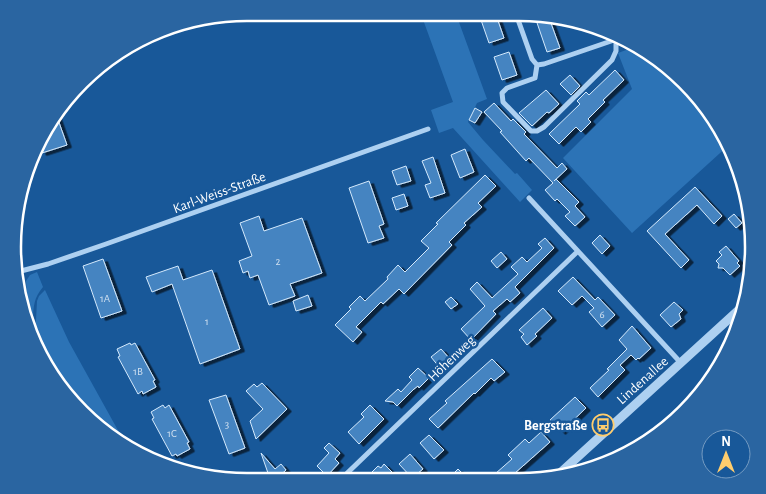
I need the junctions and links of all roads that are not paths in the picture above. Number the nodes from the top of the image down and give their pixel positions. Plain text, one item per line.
1 (518, 21) edge
2 (611, 41) edge
3 (616, 44) edge
4 (537, 65) junction
5 (428, 129) dead end
6 (529, 198) dead end
7 (577, 252) junction
8 (23, 271) edge
9 (735, 314) edge
10 (681, 364) junction
11 (566, 467) edge
12 (347, 473) edge

1 - 4 street
2 - 4 street
3 - 4 street
5 - 8 street, Karl-Weiss-Straße
6 - 7 street
7 - 10 street
7 - 12 street, Höhenweg
9 - 10 street, Lindenallee
10 - 11 street, Lindenallee

